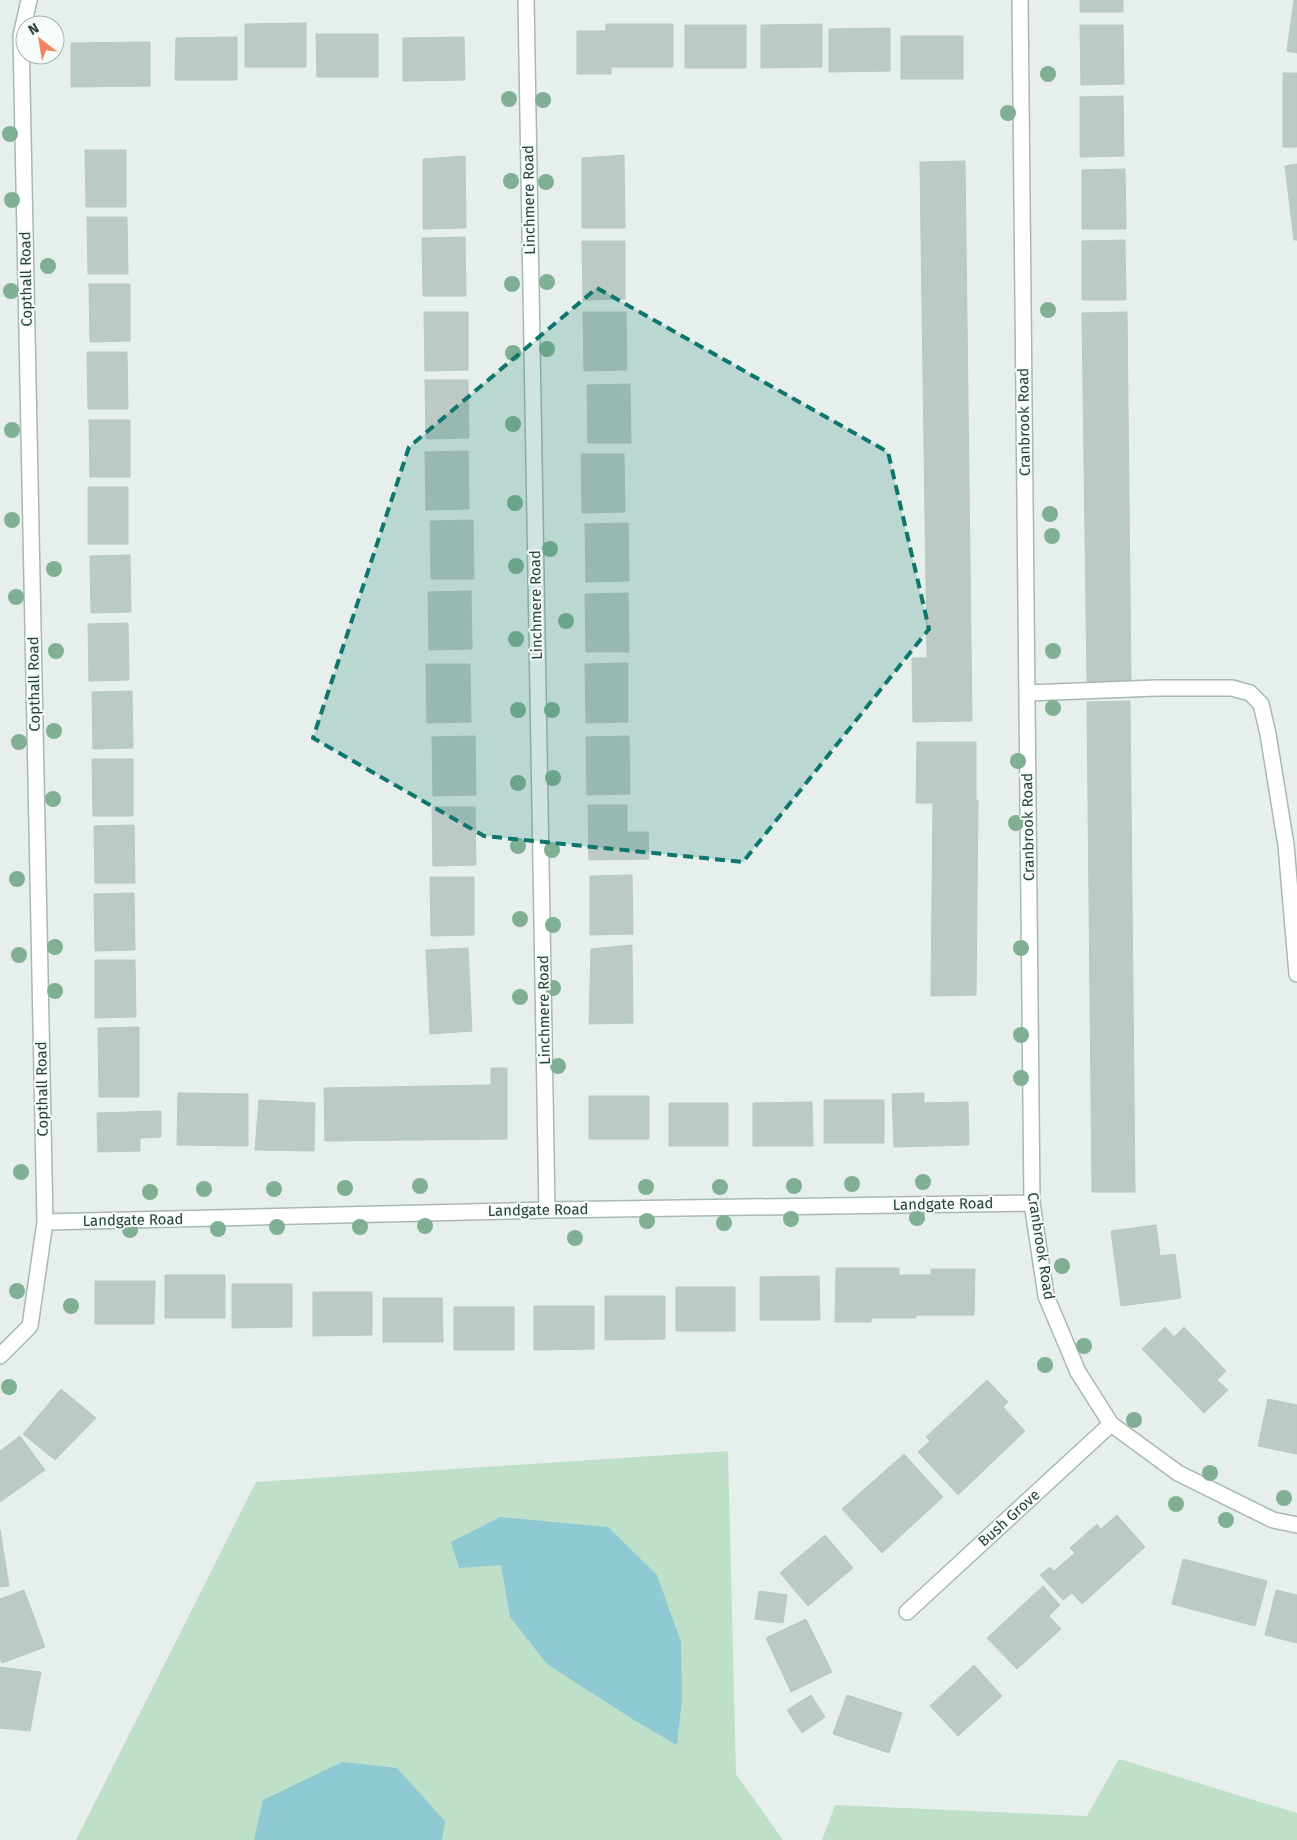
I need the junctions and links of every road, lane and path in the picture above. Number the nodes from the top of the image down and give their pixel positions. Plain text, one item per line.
1 (29, 0) edge
2 (526, 0) edge
3 (1020, 0) edge
4 (1027, 693) junction
5 (1297, 974) edge
6 (1032, 1203) junction
7 (547, 1210) junction
8 (45, 1222) junction
9 (0, 1356) edge
10 (1111, 1424) junction
11 (1297, 1525) edge
12 (906, 1612) dead end

1 - 8 street, Copthall Road
2 - 7 street, Linchmere Road
3 - 4 street, Cranbrook Road
4 - 5 street
4 - 6 street, Cranbrook Road
6 - 7 street, Landgate Road
6 - 10 street, Cranbrook Road
7 - 8 street, Landgate Road
8 - 9 street, Copthall Road
10 - 11 street, Cranbrook Road
10 - 12 street, Bush Grove

